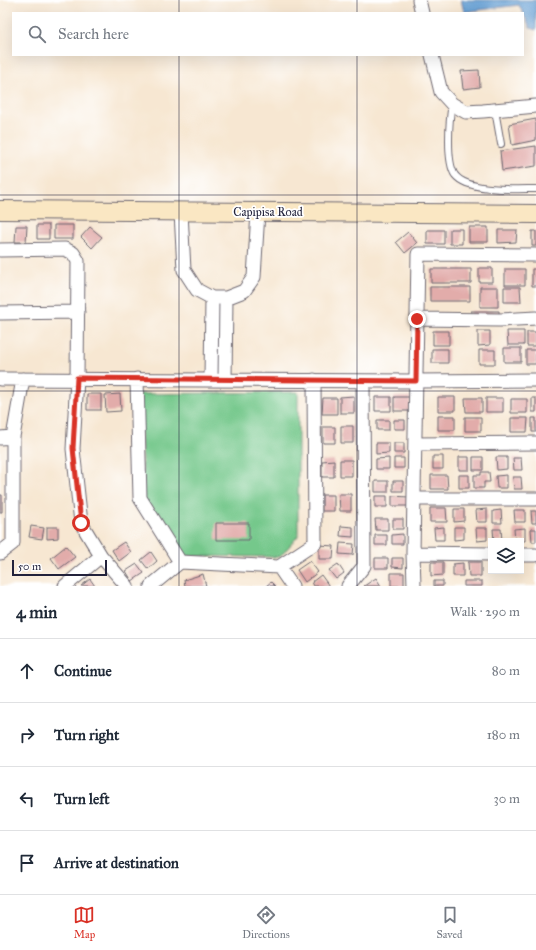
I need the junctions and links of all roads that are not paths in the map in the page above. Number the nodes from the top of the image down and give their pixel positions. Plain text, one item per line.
1 (419, 0) edge
2 (422, 12) edge
3 (432, 56) edge
4 (452, 104) junction
5 (536, 106) edge
6 (495, 110) junction
7 (500, 144) dead end
8 (536, 189) edge
9 (0, 210) edge
10 (181, 212) junction
11 (258, 212) junction
12 (536, 214) edge
13 (0, 250) edge
14 (536, 255) edge
15 (212, 298) junction
16 (226, 298) junction
17 (78, 312) junction
18 (0, 313) edge
19 (536, 318) edge
20 (417, 319) junction
21 (77, 378) junction
22 (0, 379) edge
23 (23, 379) junction
24 (137, 379) junction
25 (211, 380) junction
26 (225, 380) junction
27 (314, 380) junction
28 (536, 380) edge
29 (363, 381) junction
30 (416, 381) junction
31 (13, 437) junction
32 (0, 438) edge
33 (536, 443) edge
34 (415, 444) junction
35 (414, 499) junction
36 (536, 499) edge
37 (0, 553) edge
38 (413, 553) junction
39 (488, 554) edge
40 (524, 555) edge
41 (536, 555) edge
42 (101, 556) junction
43 (180, 562) junction
44 (279, 567) junction
45 (65, 586) edge
46 (127, 586) edge
47 (151, 586) edge
48 (292, 586) edge
49 (348, 586) edge
50 (414, 586) edge

1 - 2 street
3 - 4 street
4 - 6 street
4 - 8 lane
5 - 6 street
6 - 7 lane
9 - 10 main road, Capipisa Road
10 - 11 main road, Capipisa Road
10 - 15 street
11 - 12 main road, Capipisa Road
11 - 16 street
13 - 17 street
14 - 20 street
15 - 16 street
15 - 25 street
16 - 26 street
17 - 18 street
17 - 21 street
19 - 20 street
20 - 30 street
21 - 23 street
21 - 24 street
21 - 42 street
22 - 23 street
23 - 31 street
24 - 25 street
24 - 43 street
25 - 26 street
26 - 27 street
27 - 29 street
27 - 44 street
28 - 30 street
29 - 30 street
29 - 49 street
30 - 34 street
31 - 32 street
31 - 37 street
33 - 34 street
34 - 35 street
35 - 36 street
35 - 38 street
38 - 39 street
38 - 50 street
40 - 41 street
42 - 45 street
42 - 46 street
43 - 44 street
43 - 47 street
44 - 48 street

